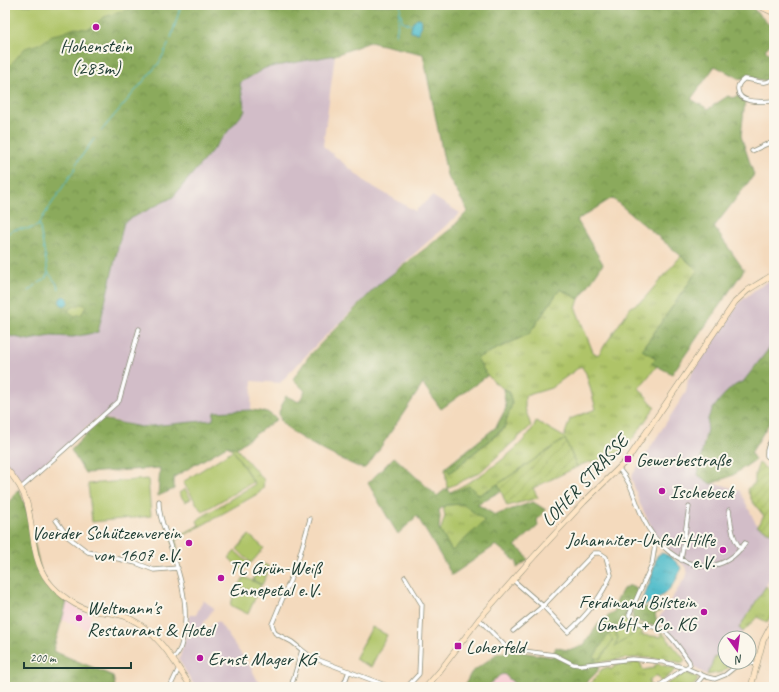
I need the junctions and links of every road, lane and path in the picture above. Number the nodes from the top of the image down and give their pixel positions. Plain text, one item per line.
1 (757, 5) edge
2 (774, 13) edge
3 (774, 77) edge
4 (774, 101) edge
5 (774, 143) edge
6 (752, 151) dead end
7 (774, 274) edge
8 (139, 330) dead end
9 (774, 436) edge
10 (774, 460) edge
11 (5, 467) edge
12 (619, 469) junction
13 (21, 488) junction
14 (159, 501) dead end
15 (689, 507) dead end
16 (729, 510) dead end
17 (310, 519) dead end
18 (56, 520) dead end
19 (656, 539) junction
20 (745, 543) dead end
21 (741, 549) junction
22 (681, 560) junction
23 (178, 568) junction
24 (405, 577) dead end
25 (513, 580) junction
26 (543, 606) junction
27 (479, 618) junction
28 (774, 620) edge
29 (513, 631) dead end
30 (302, 650) junction
31 (173, 659) junction
32 (757, 664) edge
33 (179, 668) junction
34 (686, 668) junction
35 (731, 670) edge
36 (755, 670) edge
37 (349, 671) junction
38 (703, 676) junction
39 (170, 687) edge
40 (190, 687) edge
41 (291, 687) edge
42 (343, 687) edge
43 (390, 687) edge
44 (407, 687) edge
45 (426, 687) edge
46 (657, 687) edge
47 (694, 687) edge
48 (751, 687) edge

1 - 2 main road
3 - 4 street
5 - 6 street
7 - 12 main road, LOHER STRASSE
8 - 13 street
9 - 10 street
11 - 13 main road
12 - 19 street
12 - 25 main road, LOHER STRASSE
13 - 31 main road
14 - 23 street
15 - 22 street
16 - 21 street
17 - 30 street
18 - 23 street
19 - 22 street
19 - 34 street
20 - 21 street
21 - 22 street
23 - 31 street
24 - 44 street
25 - 26 street
25 - 27 main road, LOHER STRASSE
26 - 26 street
26 - 29 street
27 - 34 street
27 - 45 main road, LOHER STRASSE
28 - 32 main road
30 - 37 street
30 - 41 street
31 - 33 main road
33 - 39 street
33 - 40 main road
34 - 38 street
34 - 46 street
35 - 38 street
36 - 48 main road
37 - 42 street
37 - 43 street
38 - 47 street

